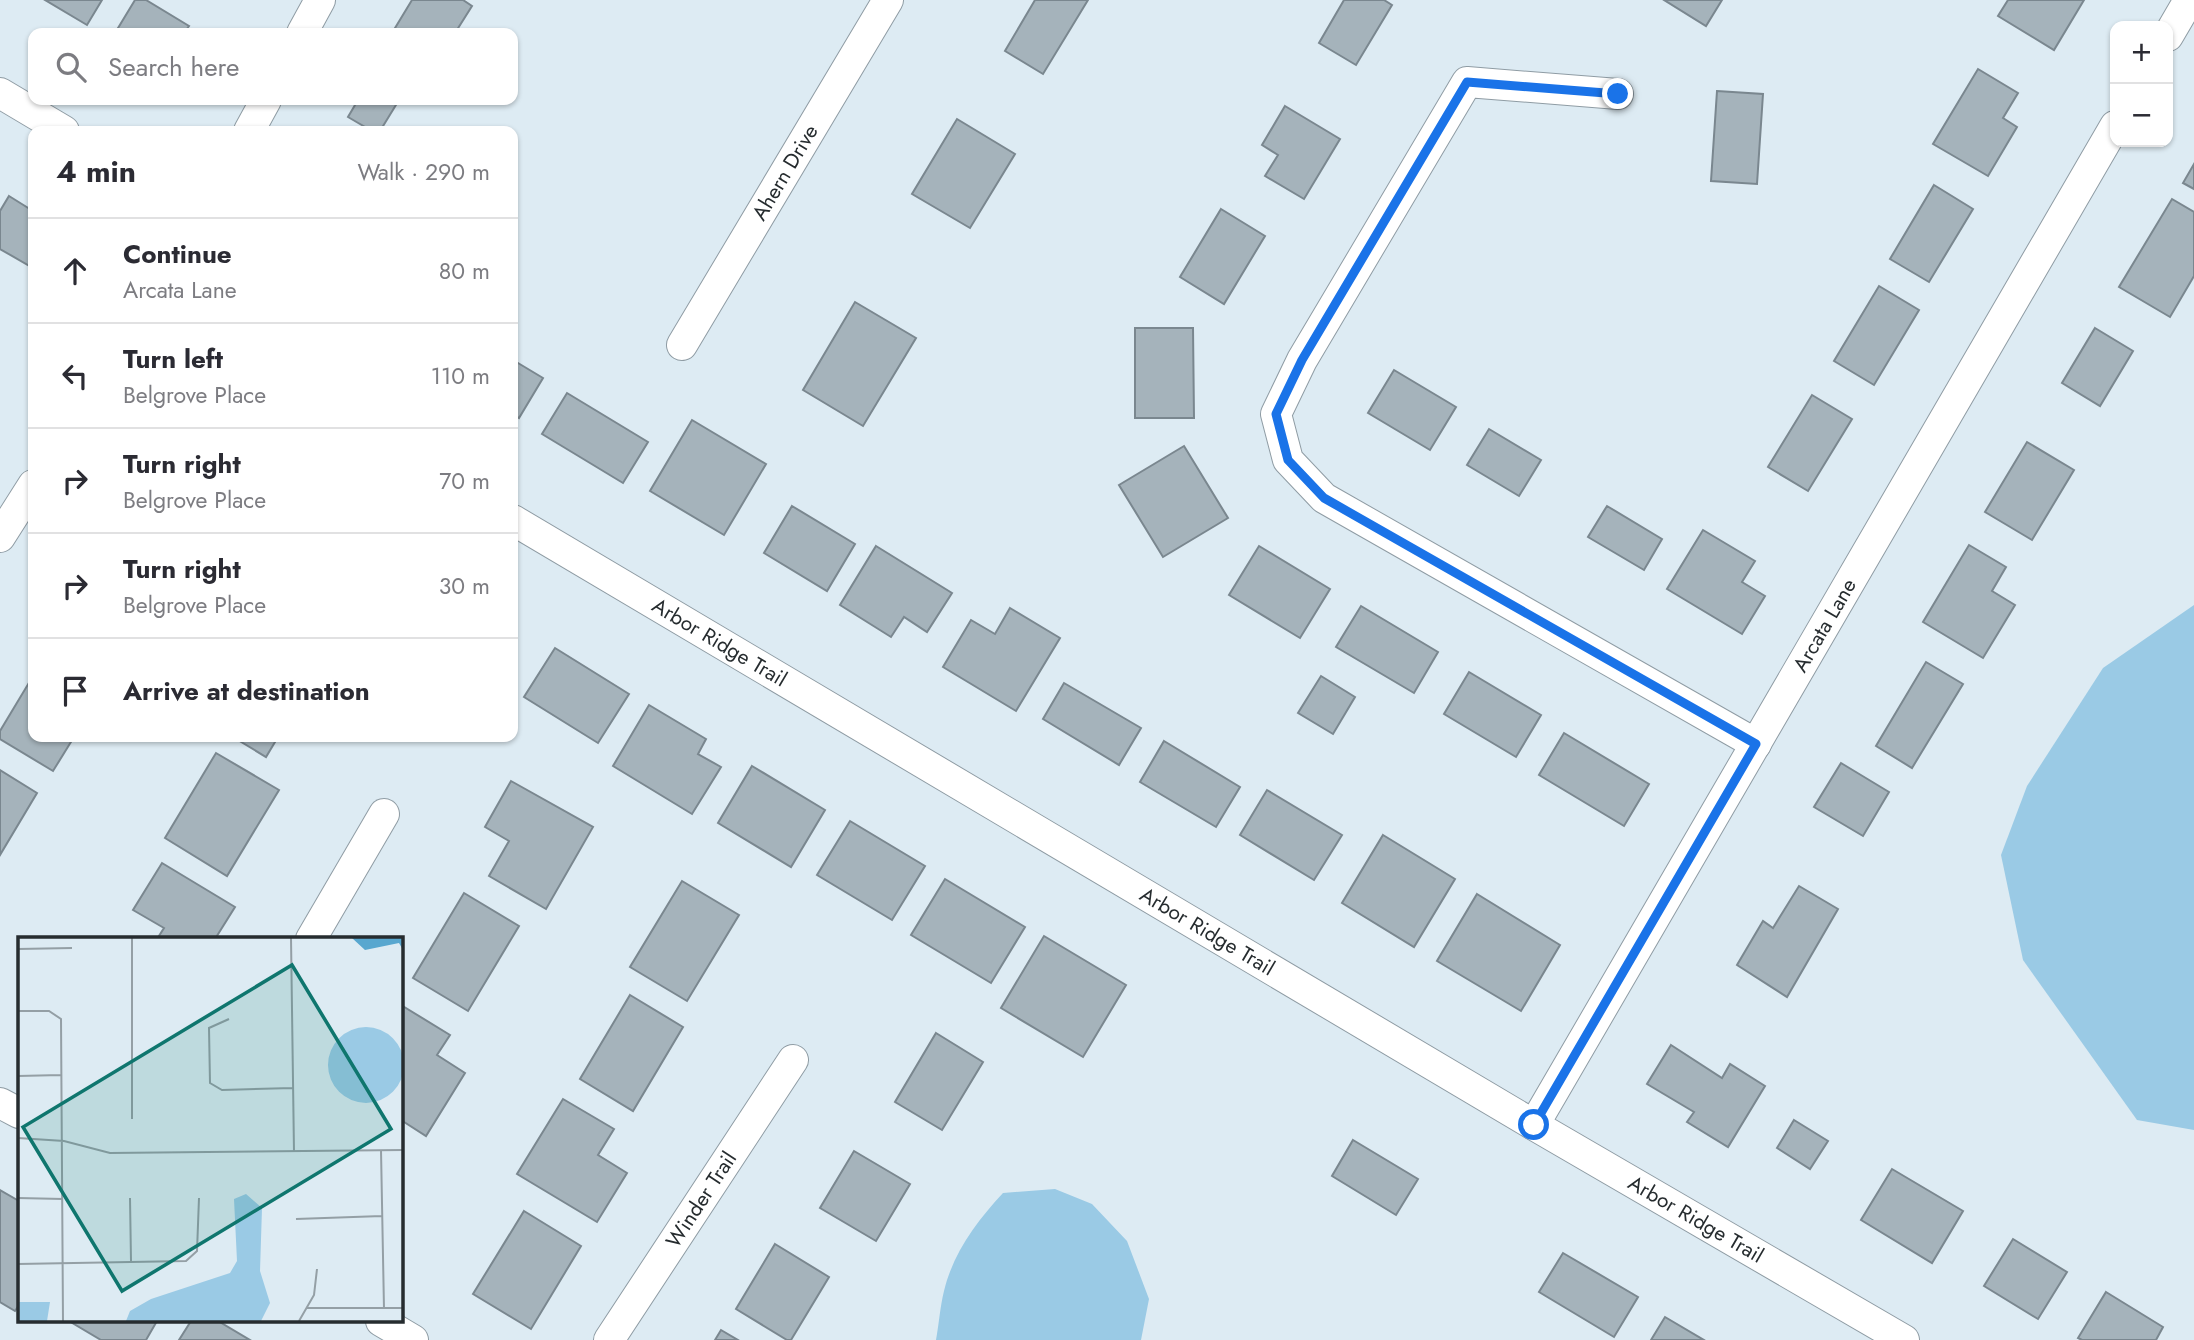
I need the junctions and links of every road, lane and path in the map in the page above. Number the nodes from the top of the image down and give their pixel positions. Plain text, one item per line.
1 (320, 0) edge
2 (888, 0) edge
3 (2189, 0) edge
4 (2173, 27) edge
5 (305, 28) edge
6 (0, 93) edge
7 (1618, 94) dead end
8 (263, 105) edge
9 (56, 126) edge
10 (251, 126) edge
11 (2110, 135) edge
12 (682, 345) dead end
13 (28, 493) edge
14 (518, 523) edge
15 (0, 537) edge
16 (1756, 744) junction
17 (384, 814) dead end
18 (312, 937) edge
19 (793, 1060) dead end
20 (0, 1103) edge
21 (18, 1112) edge
22 (1534, 1125) junction
23 (384, 1322) edge
24 (414, 1340) edge
25 (609, 1340) edge
26 (1904, 1340) edge

1 - 5 street
2 - 12 street, Ahern Drive
3 - 4 street
6 - 9 street
7 - 16 street
8 - 10 street
11 - 16 street, Arcata Lane
13 - 15 street
14 - 22 street, Arbor Ridge Trail
16 - 22 street, Arcata Lane
17 - 18 street
19 - 25 street, Winder Trail
20 - 21 street
22 - 26 street, Arbor Ridge Trail
23 - 24 street

